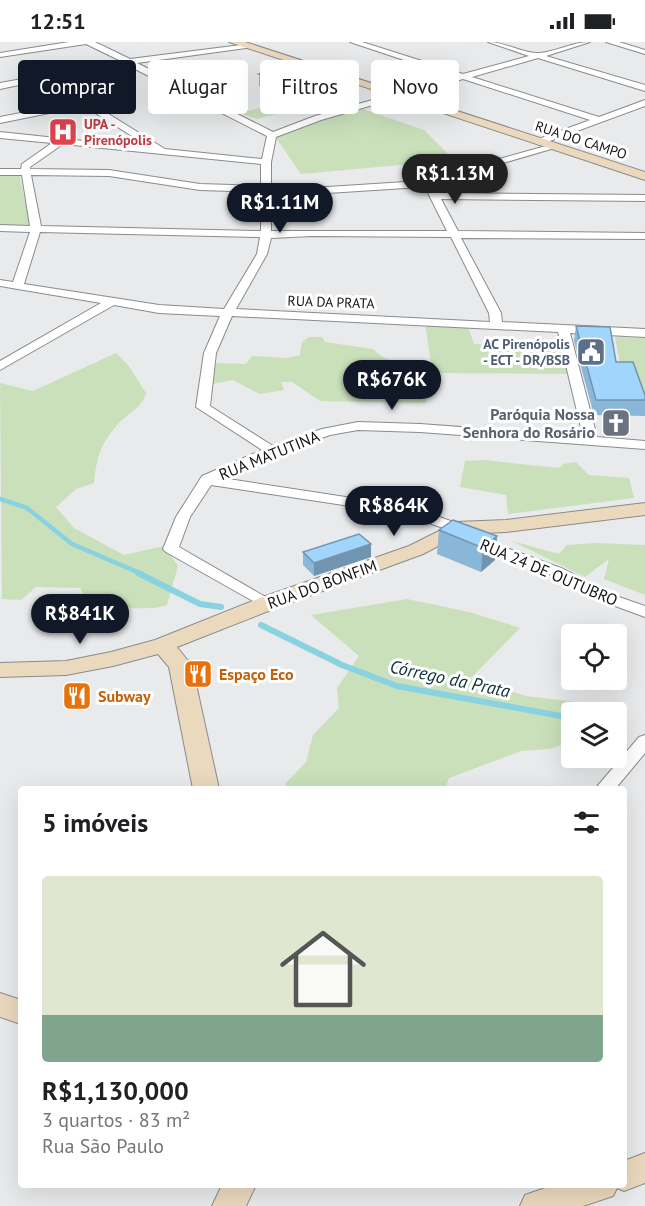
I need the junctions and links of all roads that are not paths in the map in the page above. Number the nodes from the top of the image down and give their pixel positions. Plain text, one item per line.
1 (84, 42) edge
2 (89, 42) edge
3 (354, 42) edge
4 (370, 42) edge
5 (492, 42) edge
6 (586, 42) edge
7 (610, 42) edge
8 (62, 44) edge
9 (240, 44) edge
10 (645, 52) edge
11 (0, 55) edge
12 (538, 56) junction
13 (125, 60) edge
14 (136, 61) edge
15 (136, 66) edge
16 (469, 76) junction
17 (459, 79) edge
18 (18, 83) edge
19 (0, 86) edge
20 (371, 87) edge
21 (645, 88) edge
22 (371, 103) edge
23 (645, 103) edge
24 (31, 114) edge
25 (104, 114) edge
26 (453, 114) edge
27 (603, 118) junction
28 (0, 120) edge
29 (0, 135) edge
30 (272, 135) junction
31 (61, 141) junction
32 (539, 142) junction
33 (553, 147) junction
34 (163, 151) junction
35 (266, 162) junction
36 (24, 171) junction
37 (0, 172) edge
38 (645, 176) edge
39 (428, 182) junction
40 (265, 190) junction
41 (434, 196) junction
42 (645, 198) edge
43 (0, 228) edge
44 (36, 229) junction
45 (266, 235) junction
46 (645, 236) edge
47 (456, 238) junction
48 (586, 240) junction
49 (645, 246) edge
50 (0, 283) edge
51 (18, 285) junction
52 (113, 301) junction
53 (227, 314) junction
54 (496, 326) junction
55 (563, 329) junction
56 (645, 333) edge
57 (0, 366) edge
58 (591, 441) junction
59 (645, 445) edge
60 (272, 451) junction
61 (207, 480) junction
62 (645, 509) edge
63 (457, 528) junction
64 (268, 603) junction
65 (645, 612) edge
66 (164, 645) junction
67 (0, 670) edge
68 (645, 741) edge
69 (205, 786) edge
70 (607, 786) edge
71 (0, 1005) edge
72 (18, 1011) edge
73 (645, 1168) edge
74 (627, 1175) edge
75 (238, 1188) edge
76 (582, 1188) edge
77 (229, 1206) edge
78 (537, 1206) edge

1 - 8 street
2 - 13 street
3 - 16 street
4 - 16 street
5 - 12 street
6 - 12 street
7 - 10 street
8 - 11 street
9 - 14 street
9 - 20 street, RUA DO CAMPO
12 - 16 street
12 - 21 street
15 - 30 street
16 - 17 street
16 - 27 street
18 - 19 street
22 - 30 street
23 - 27 street
24 - 28 street
25 - 34 street
26 - 32 street, RUA DO CAMPO
27 - 32 street
29 - 31 street
30 - 35 street
31 - 34 street
31 - 36 street
32 - 33 street, RUA DO CAMPO
33 - 38 street, RUA DO CAMPO
33 - 39 street
34 - 35 street
35 - 40 street
36 - 37 street
36 - 40 street
36 - 44 street
39 - 40 street
39 - 41 street
40 - 45 street
41 - 42 street
41 - 47 street
43 - 44 street
44 - 45 street
44 - 51 street
45 - 47 street
45 - 53 street
46 - 48 street
47 - 48 street
47 - 54 street
48 - 49 street
50 - 51 street, RUA DA PRATA
51 - 52 street, RUA DA PRATA
52 - 53 street, RUA DA PRATA
52 - 57 street
53 - 54 street, RUA DA PRATA
53 - 60 street
54 - 55 street, RUA DA PRATA
55 - 56 street, RUA DA PRATA
55 - 58 street
58 - 59 street, RUA MATUTINA
58 - 60 street, RUA MATUTINA
60 - 61 street, RUA MATUTINA
61 - 63 street, RUA 24 DE OUTUBRO
61 - 64 street, RUA MATUTINA
62 - 63 street, RUA DO BONFIM
63 - 64 street, RUA DO BONFIM
63 - 65 street, RUA 24 DE OUTUBRO
64 - 66 street, RUA DO BONFIM
66 - 67 street, RUA DO BONFIM
66 - 69 street
68 - 70 street
71 - 72 street
73 - 74 street
75 - 77 street
76 - 78 street

